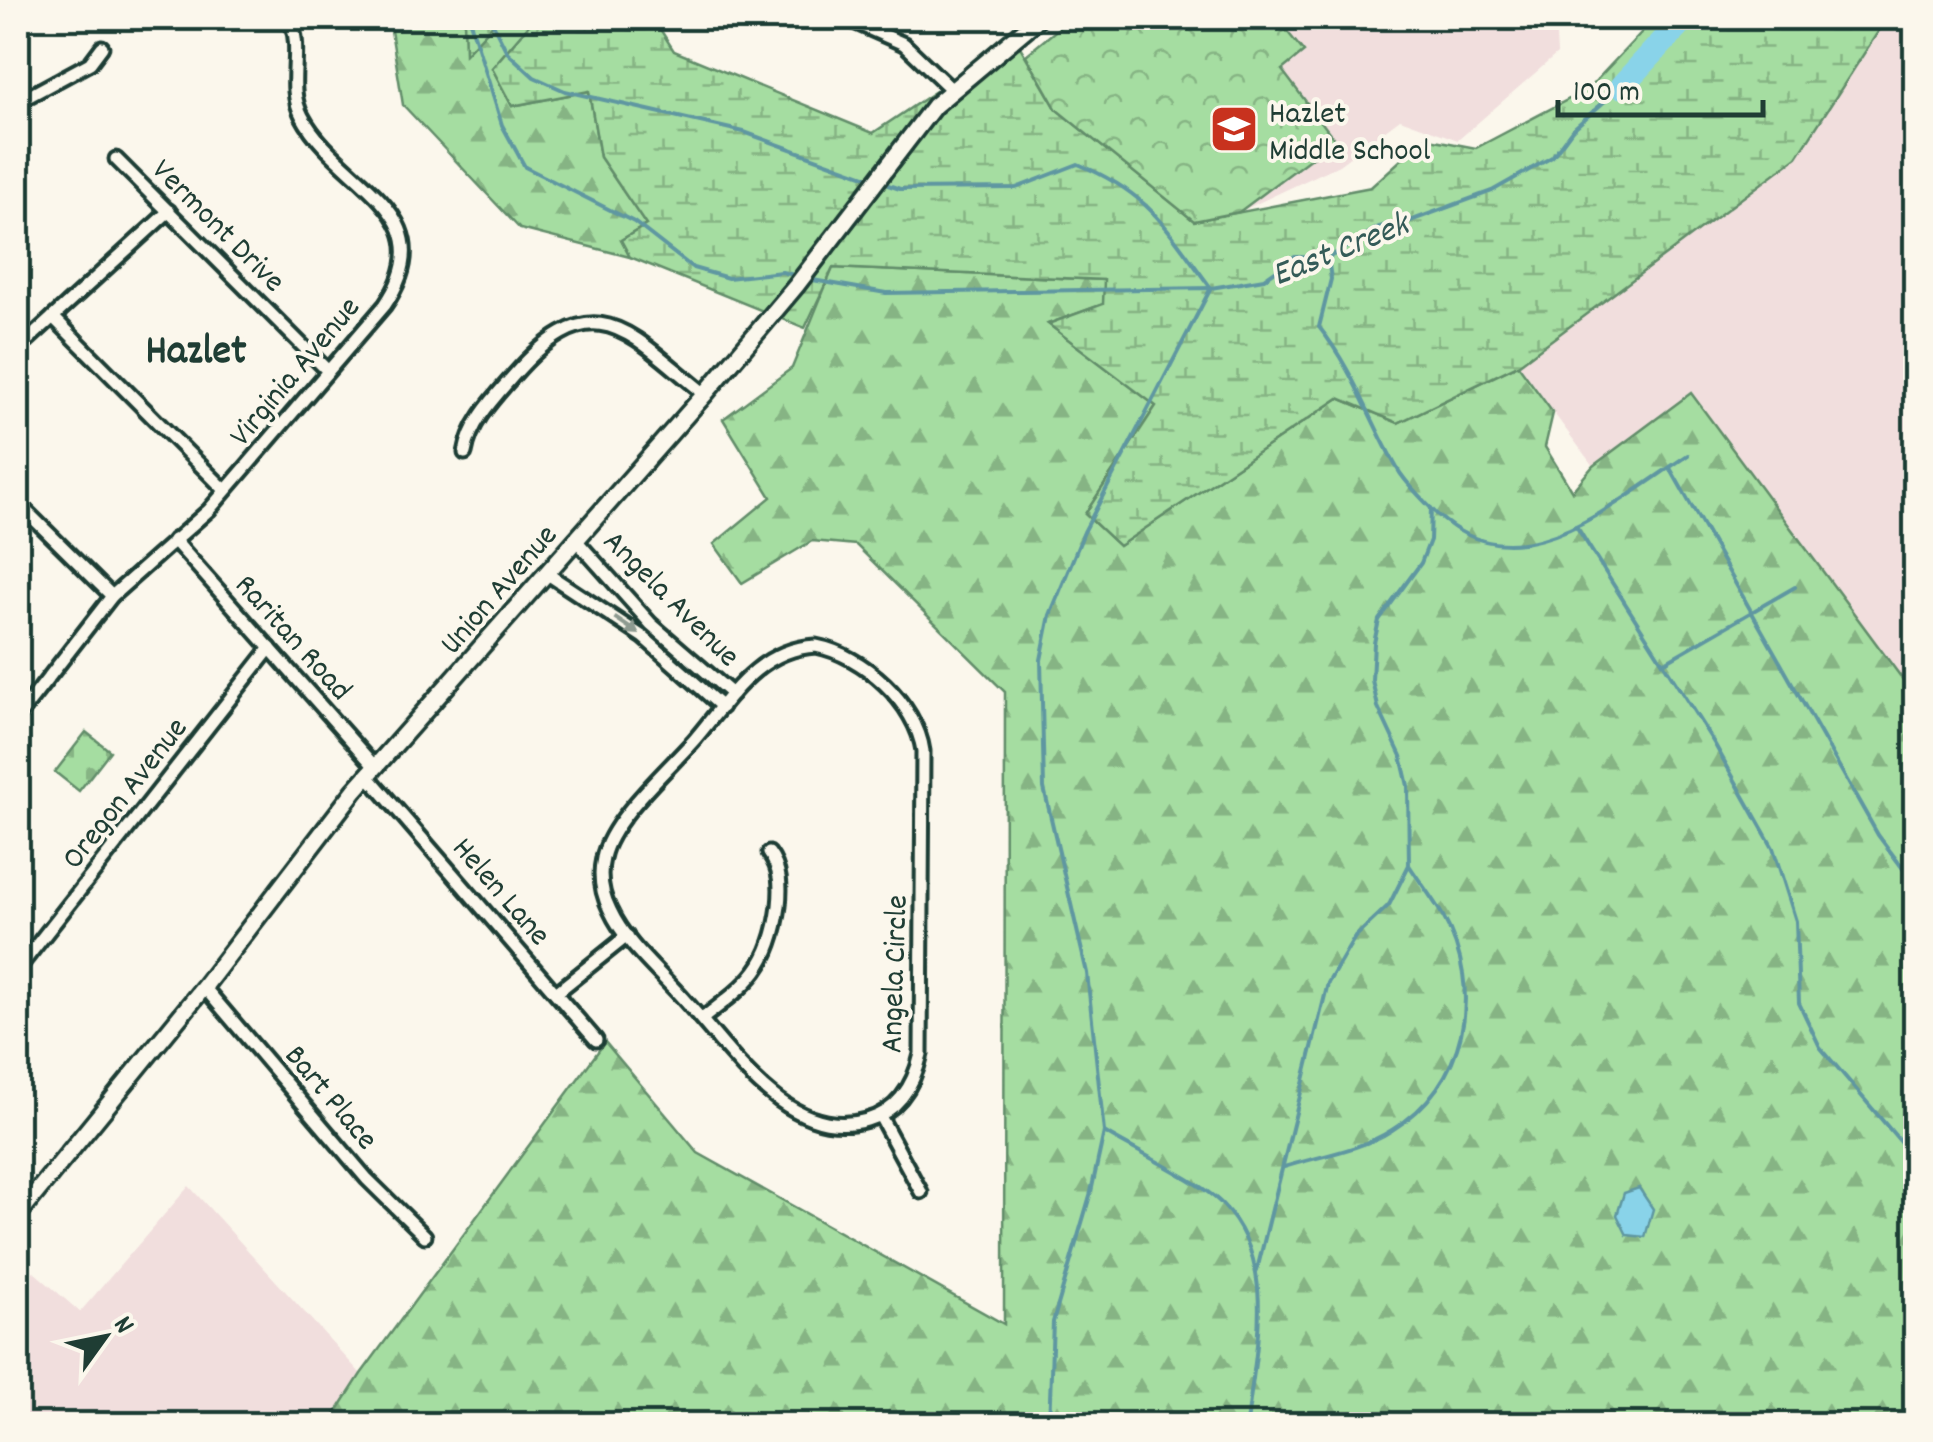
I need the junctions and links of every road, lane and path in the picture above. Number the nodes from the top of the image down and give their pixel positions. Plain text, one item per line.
1 (289, 18) edge
2 (845, 18) edge
3 (1039, 18) edge
4 (102, 47) dead end
5 (952, 90) junction
6 (18, 102) edge
7 (116, 159) dead end
8 (169, 211) junction
9 (54, 317) junction
10 (18, 349) edge
11 (327, 370) junction
12 (706, 394) junction
13 (465, 453) dead end
14 (226, 490) junction
15 (18, 503) edge
16 (174, 540) junction
17 (576, 540) junction
18 (546, 573) junction
19 (112, 596) junction
20 (270, 648) junction
21 (732, 694) junction
22 (722, 707) junction
23 (18, 717) edge
24 (372, 772) junction
25 (769, 853) dead end
26 (627, 936) junction
27 (18, 969) edge
28 (204, 987) junction
29 (556, 993) junction
30 (702, 1019) junction
31 (596, 1040) dead end
32 (880, 1116) junction
33 (921, 1192) dead end
34 (18, 1215) edge
35 (425, 1236) dead end

1 - 11 street, Virginia Avenue
2 - 5 street
3 - 5 street, Union Avenue
4 - 6 street
5 - 12 street, Union Avenue
7 - 8 street, Vermont Drive
8 - 9 street
8 - 11 street, Vermont Drive
9 - 10 street
9 - 14 street
11 - 14 street, Virginia Avenue
12 - 13 street
12 - 17 street, Union Avenue
14 - 16 street, Virginia Avenue
15 - 19 street
16 - 19 street, Virginia Avenue
16 - 20 street, Raritan Road
17 - 18 street, Union Avenue
17 - 21 street, Angela Avenue
18 -> 22 street, Angela Avenue
18 - 24 street, Union Avenue
19 - 23 street, Virginia Avenue
20 - 24 street, Raritan Road
20 - 27 street, Oregon Avenue
21 - 22 street, Angela Circle
21 - 32 street, Angela Circle
22 - 26 street, Angela Circle
24 - 28 street, Union Avenue
24 - 29 street, Helen Lane
25 - 30 street
26 - 29 street
26 - 30 street, Angela Circle
28 - 34 street, Union Avenue
28 - 35 street, Bart Place
29 - 31 street, Helen Lane
30 - 32 street, Angela Circle
32 - 33 street

